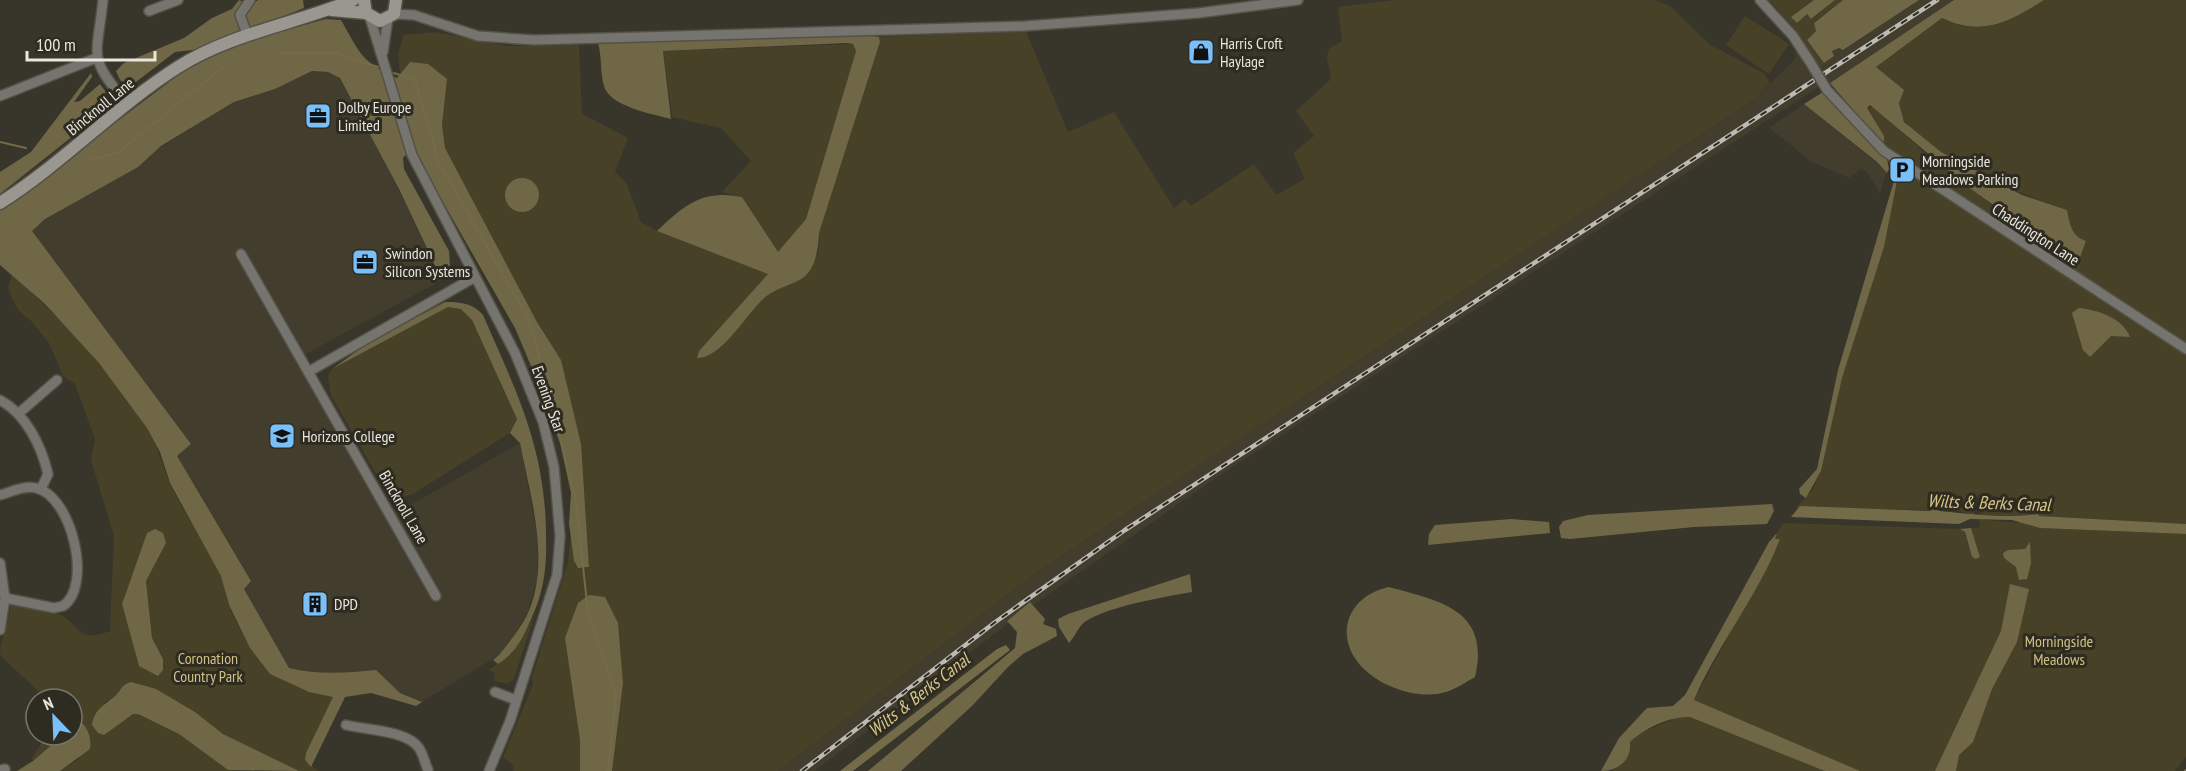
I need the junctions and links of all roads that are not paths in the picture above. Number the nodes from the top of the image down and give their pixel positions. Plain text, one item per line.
1 (103, 0) edge
2 (178, 0) edge
3 (250, 0) edge
4 (352, 0) edge
5 (364, 0) edge
6 (397, 0) edge
7 (1298, 0) edge
8 (1760, 0) edge
9 (329, 10) junction
10 (149, 11) dead end
11 (414, 15) junction
12 (368, 16) junction
13 (391, 16) junction
14 (247, 34) junction
15 (383, 54) junction
16 (96, 58) junction
17 (0, 96) edge
18 (128, 105) junction
19 (0, 203) edge
20 (241, 254) dead end
21 (475, 277) junction
22 (2186, 349) edge
23 (308, 372) junction
24 (57, 380) dead end
25 (0, 400) edge
26 (18, 414) junction
27 (41, 489) junction
28 (0, 495) edge
29 (0, 563) edge
30 (436, 596) dead end
31 (5, 598) junction
32 (0, 630) edge
33 (495, 692) dead end
34 (516, 700) junction
35 (346, 725) dead end
36 (427, 771) edge
37 (439, 771) edge
38 (489, 771) edge

1 - 16 street
2 - 10 street
3 - 14 street
4 - 9 street, Bincknoll Lane
5 - 12 street
6 - 11 street
6 - 13 street
7 - 11 street
8 - 22 street, Chaddington Lane, bridge
9 - 12 street, Bincknoll Lane
9 - 14 street, Bincknoll Lane
11 - 13 street
12 - 13 street, Bincknoll Lane
12 - 15 street, Evening Star
13 - 15 street, Evening Star
14 - 18 street, Bincknoll Lane
15 - 21 street, Evening Star
16 - 17 street
16 - 18 street
18 - 19 street, Bincknoll Lane
20 - 23 street, Bincknoll Lane
21 - 23 street
21 - 34 street, Evening Star
23 - 30 street, Bincknoll Lane
24 - 26 street
25 - 26 street
26 - 27 street
27 - 28 street
27 - 31 street
29 - 31 street
31 - 32 street
33 - 34 street
34 - 38 street, Evening Star
35 - 36 street
36 - 37 street

